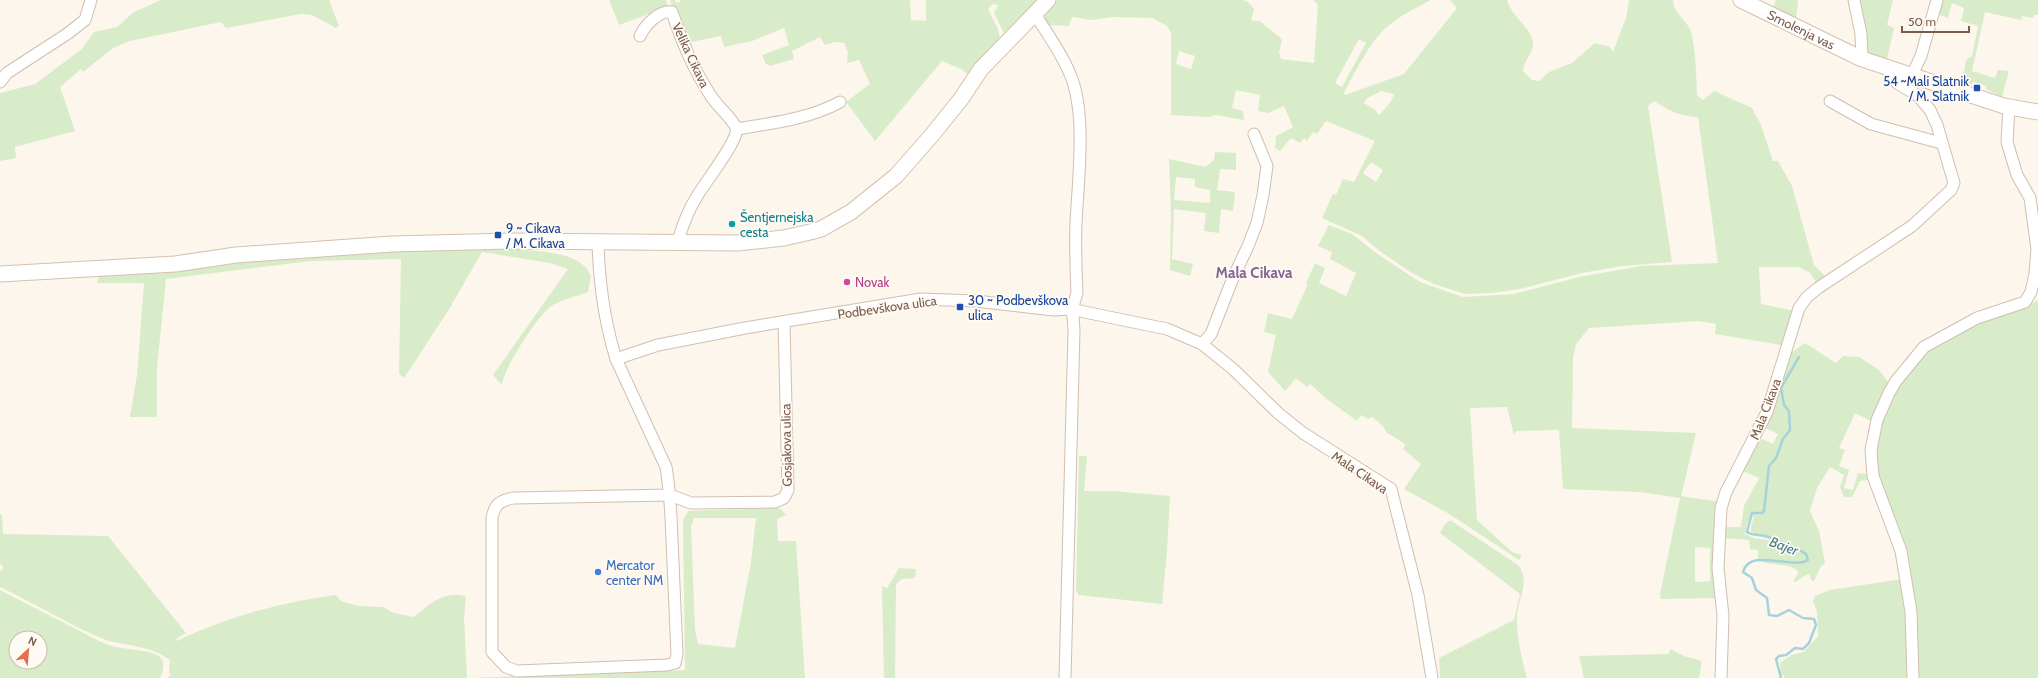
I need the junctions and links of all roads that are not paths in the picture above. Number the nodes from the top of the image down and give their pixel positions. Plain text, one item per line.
1 (91, 0) edge
2 (1048, 0) edge
3 (1741, 0) edge
4 (1854, 0) edge
5 (1937, 0) edge
6 (1034, 13) junction
7 (640, 36) dead end
8 (1862, 59) junction
9 (1887, 69) junction
10 (1911, 77) junction
11 (0, 82) edge
12 (1830, 101) dead end
13 (840, 102) dead end
14 (2009, 107) junction
15 (2038, 112) edge
16 (737, 129) junction
17 (1254, 134) dead end
18 (1942, 143) junction
19 (1934, 204) joint
20 (598, 242) junction
21 (677, 244) junction
22 (2037, 249) edge
23 (0, 274) edge
24 (1070, 309) junction
25 (784, 322) junction
26 (1202, 344) junction
27 (616, 359) junction
28 (670, 495) junction
29 (1065, 678) edge
30 (1432, 678) edge
31 (1721, 678) edge
32 (1913, 678) edge

1 - 11 street
2 - 6 main road
3 - 8 main road, Smolenja vas
4 - 8 street
5 - 10 street
6 - 21 main road
6 - 24 street
7 - 16 street, Velika Cikava
8 - 9 main road, Smolenja vas
9 - 10 main road, Smolenja vas
9 - 18 street, Smolenja vas
10 - 14 main road, Smolenja vas
12 - 18 street
13 - 16 street
14 - 15 main road, Smolenja vas
14 - 22 street
16 - 21 street
17 - 26 street
18 - 19 street, Smolenja vas
19 - 31 street, Mala Cikava
20 - 21 main road
20 - 23 main road
20 - 27 street
22 - 32 street
24 - 25 street, Podbevškova ulica
24 - 26 street, Mala Cikava
24 - 29 street
25 - 27 street, Podbevškova ulica
25 - 28 street, Gosjakova ulica
26 - 30 street, Mala Cikava
27 - 28 street
28 - 28 street

